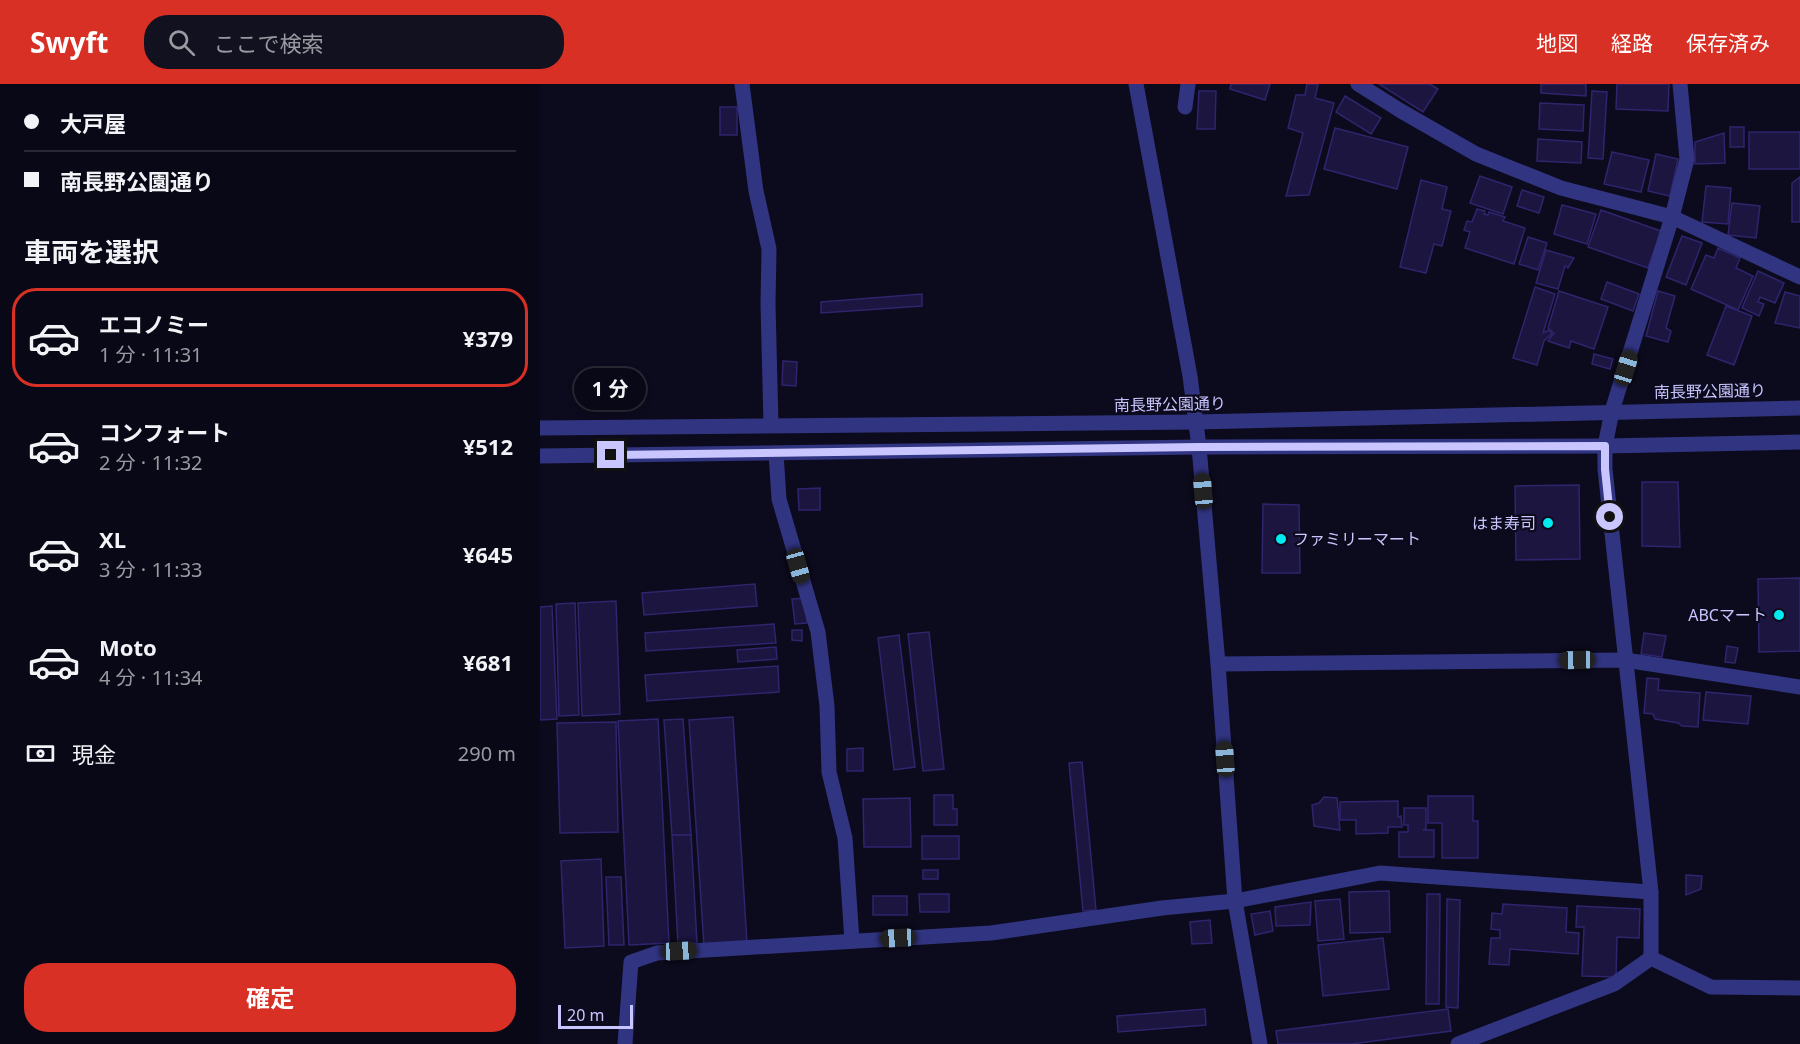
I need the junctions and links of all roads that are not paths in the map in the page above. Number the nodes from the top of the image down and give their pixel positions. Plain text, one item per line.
1 (742, 84) edge
2 (1136, 84) edge
3 (1188, 84) edge
4 (1358, 84) edge
5 (1680, 84) edge
6 (1185, 107) dead end
7 (1672, 218) junction
8 (1800, 277) edge
9 (1800, 408) edge
10 (1612, 411) junction
11 (1196, 422) junction
12 (771, 425) junction
13 (540, 428) edge
14 (1800, 442) edge
15 (1605, 446) junction
16 (1199, 447) junction
17 (776, 453) junction
18 (540, 456) edge
19 (1625, 660) junction
20 (1218, 664) junction
21 (1800, 687) edge
22 (1650, 892) junction
23 (1234, 901) junction
24 (852, 941) junction
25 (1651, 958) junction
26 (1800, 988) edge
27 (625, 1044) edge
28 (1260, 1044) edge
29 (1458, 1044) edge

1 - 12 street
2 - 11 street
3 - 6 street
4 - 7 street
5 - 7 street
7 - 8 street
7 - 10 street
9 - 10 street, 南長野公園通り
10 - 11 street, 南長野公園通り
10 - 15 street
11 - 12 street, 南長野公園通り
11 - 16 street
12 - 13 street, 南長野公園通り
14 - 15 street
15 - 16 street
15 - 19 street
16 - 17 street
16 - 20 street
17 - 18 street
17 - 24 street
19 - 20 street
19 - 21 street
19 - 22 street
20 - 23 street
22 - 23 street
22 - 25 street
23 - 24 street
23 - 28 street
24 - 27 street
25 - 26 street
25 - 29 street

